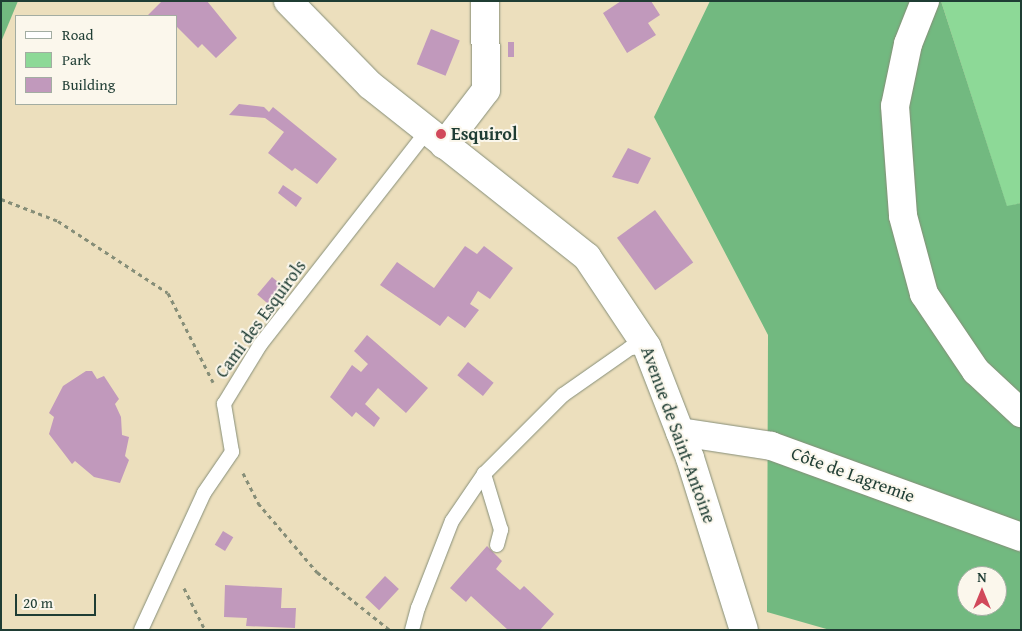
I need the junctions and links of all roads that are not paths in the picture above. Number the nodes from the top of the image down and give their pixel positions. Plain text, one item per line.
1 (288, 1) edge
2 (485, 1) edge
3 (925, 1) edge
4 (436, 138) junction
5 (647, 347) junction
6 (1021, 413) edge
7 (680, 432) junction
8 (484, 474) junction
9 (1021, 537) edge
10 (497, 545) dead end
11 (141, 630) edge
12 (412, 630) edge
13 (744, 630) edge

1 - 4 street, Avenue de Saint-Antoine
2 - 4 street
3 - 6 street
4 - 5 street, Avenue de Saint-Antoine
4 - 11 lane, Cami des Esquirols
5 - 7 street, Avenue de Saint-Antoine
5 - 8 lane
7 - 9 street, Côte de Lagremie
7 - 13 street, Avenue de Saint-Antoine
8 - 10 lane
8 - 12 lane

